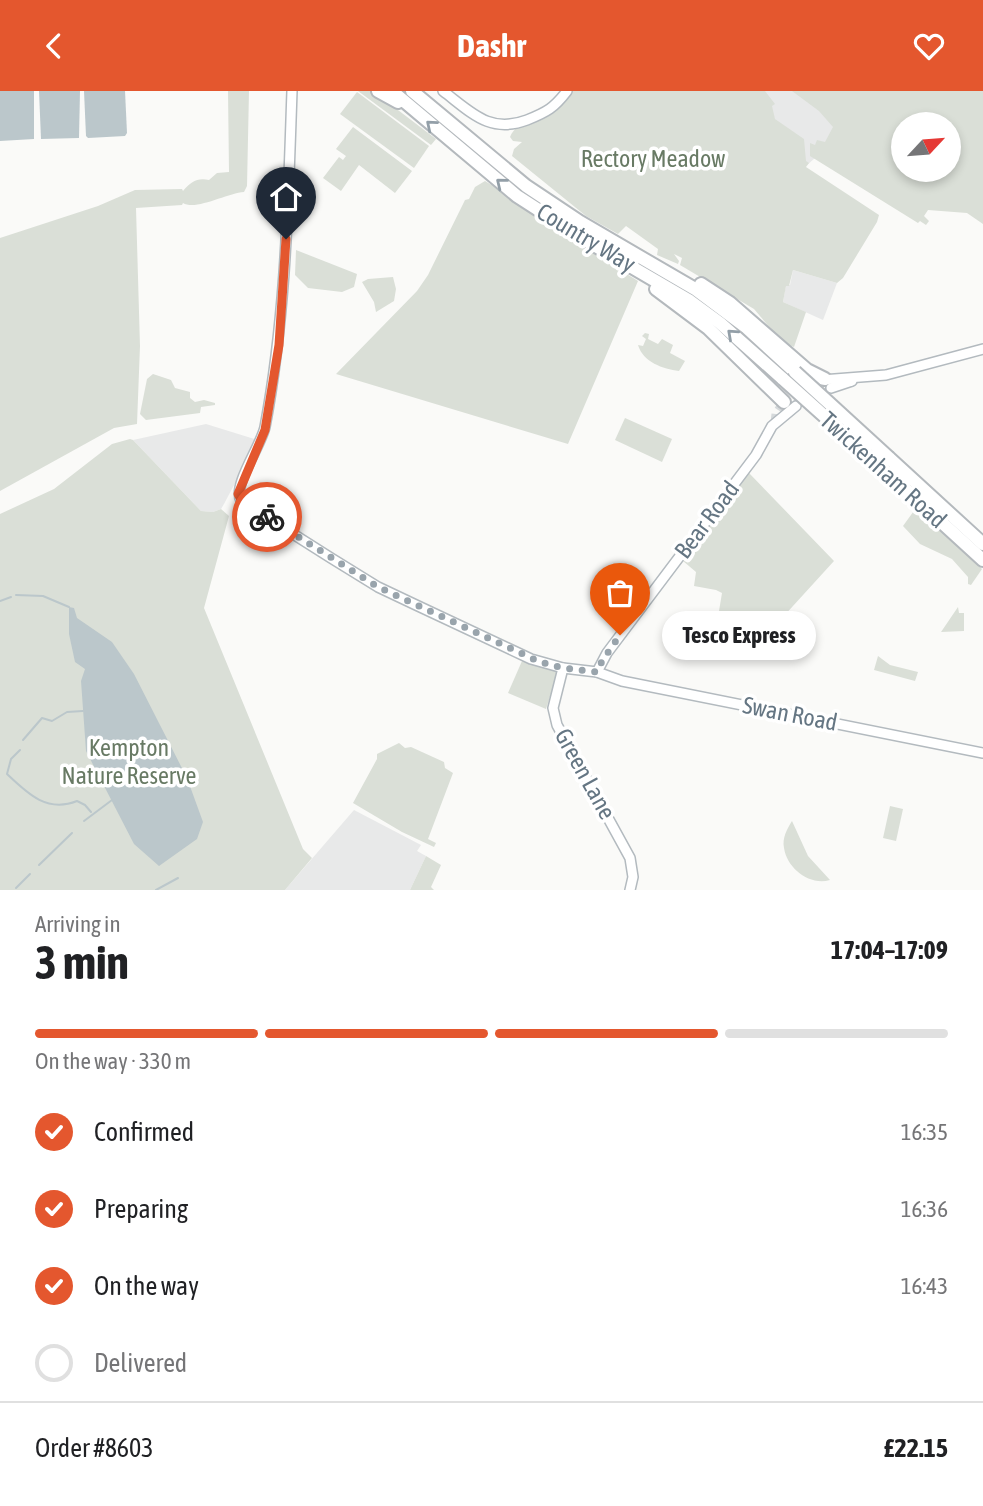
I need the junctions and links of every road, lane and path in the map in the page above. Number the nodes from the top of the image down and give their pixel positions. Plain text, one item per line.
1 (292, 91) edge
2 (378, 91) edge
3 (392, 91) edge
4 (412, 91) edge
5 (425, 91) edge
6 (443, 91) edge
7 (567, 91) edge
8 (411, 108) junction
9 (476, 145) junction
10 (582, 238) junction
11 (610, 239) junction
12 (983, 349) edge
13 (783, 379) joint
14 (825, 383) joint
15 (790, 402) joint
16 (885, 462) junction
17 (983, 544) edge
18 (983, 561) edge
19 (563, 668) junction
20 (597, 672) junction
21 (983, 753) edge
22 (630, 890) edge

1 - 19 street, Swan Road
2 - 8 highway
3 - 8 highway, Country Way
4 - 9 highway, Country Way
5 - 9 highway
6 - 7 street
10 -> 8 highway, Country Way
9 - 11 highway, Country Way
13 -> 10 highway, Country Way
10 - 15 highway
11 - 14 highway
11 - 16 highway, Country Way, bridge
12 - 14 street
13 - 16 highway, Twickenham Road, bridge
15 - 20 street, Bear Road
16 - 17 highway, Twickenham Road
16 - 18 highway, Twickenham Road
19 - 20 street, Swan Road
19 - 22 street, Green Lane
20 - 21 street, Swan Road

